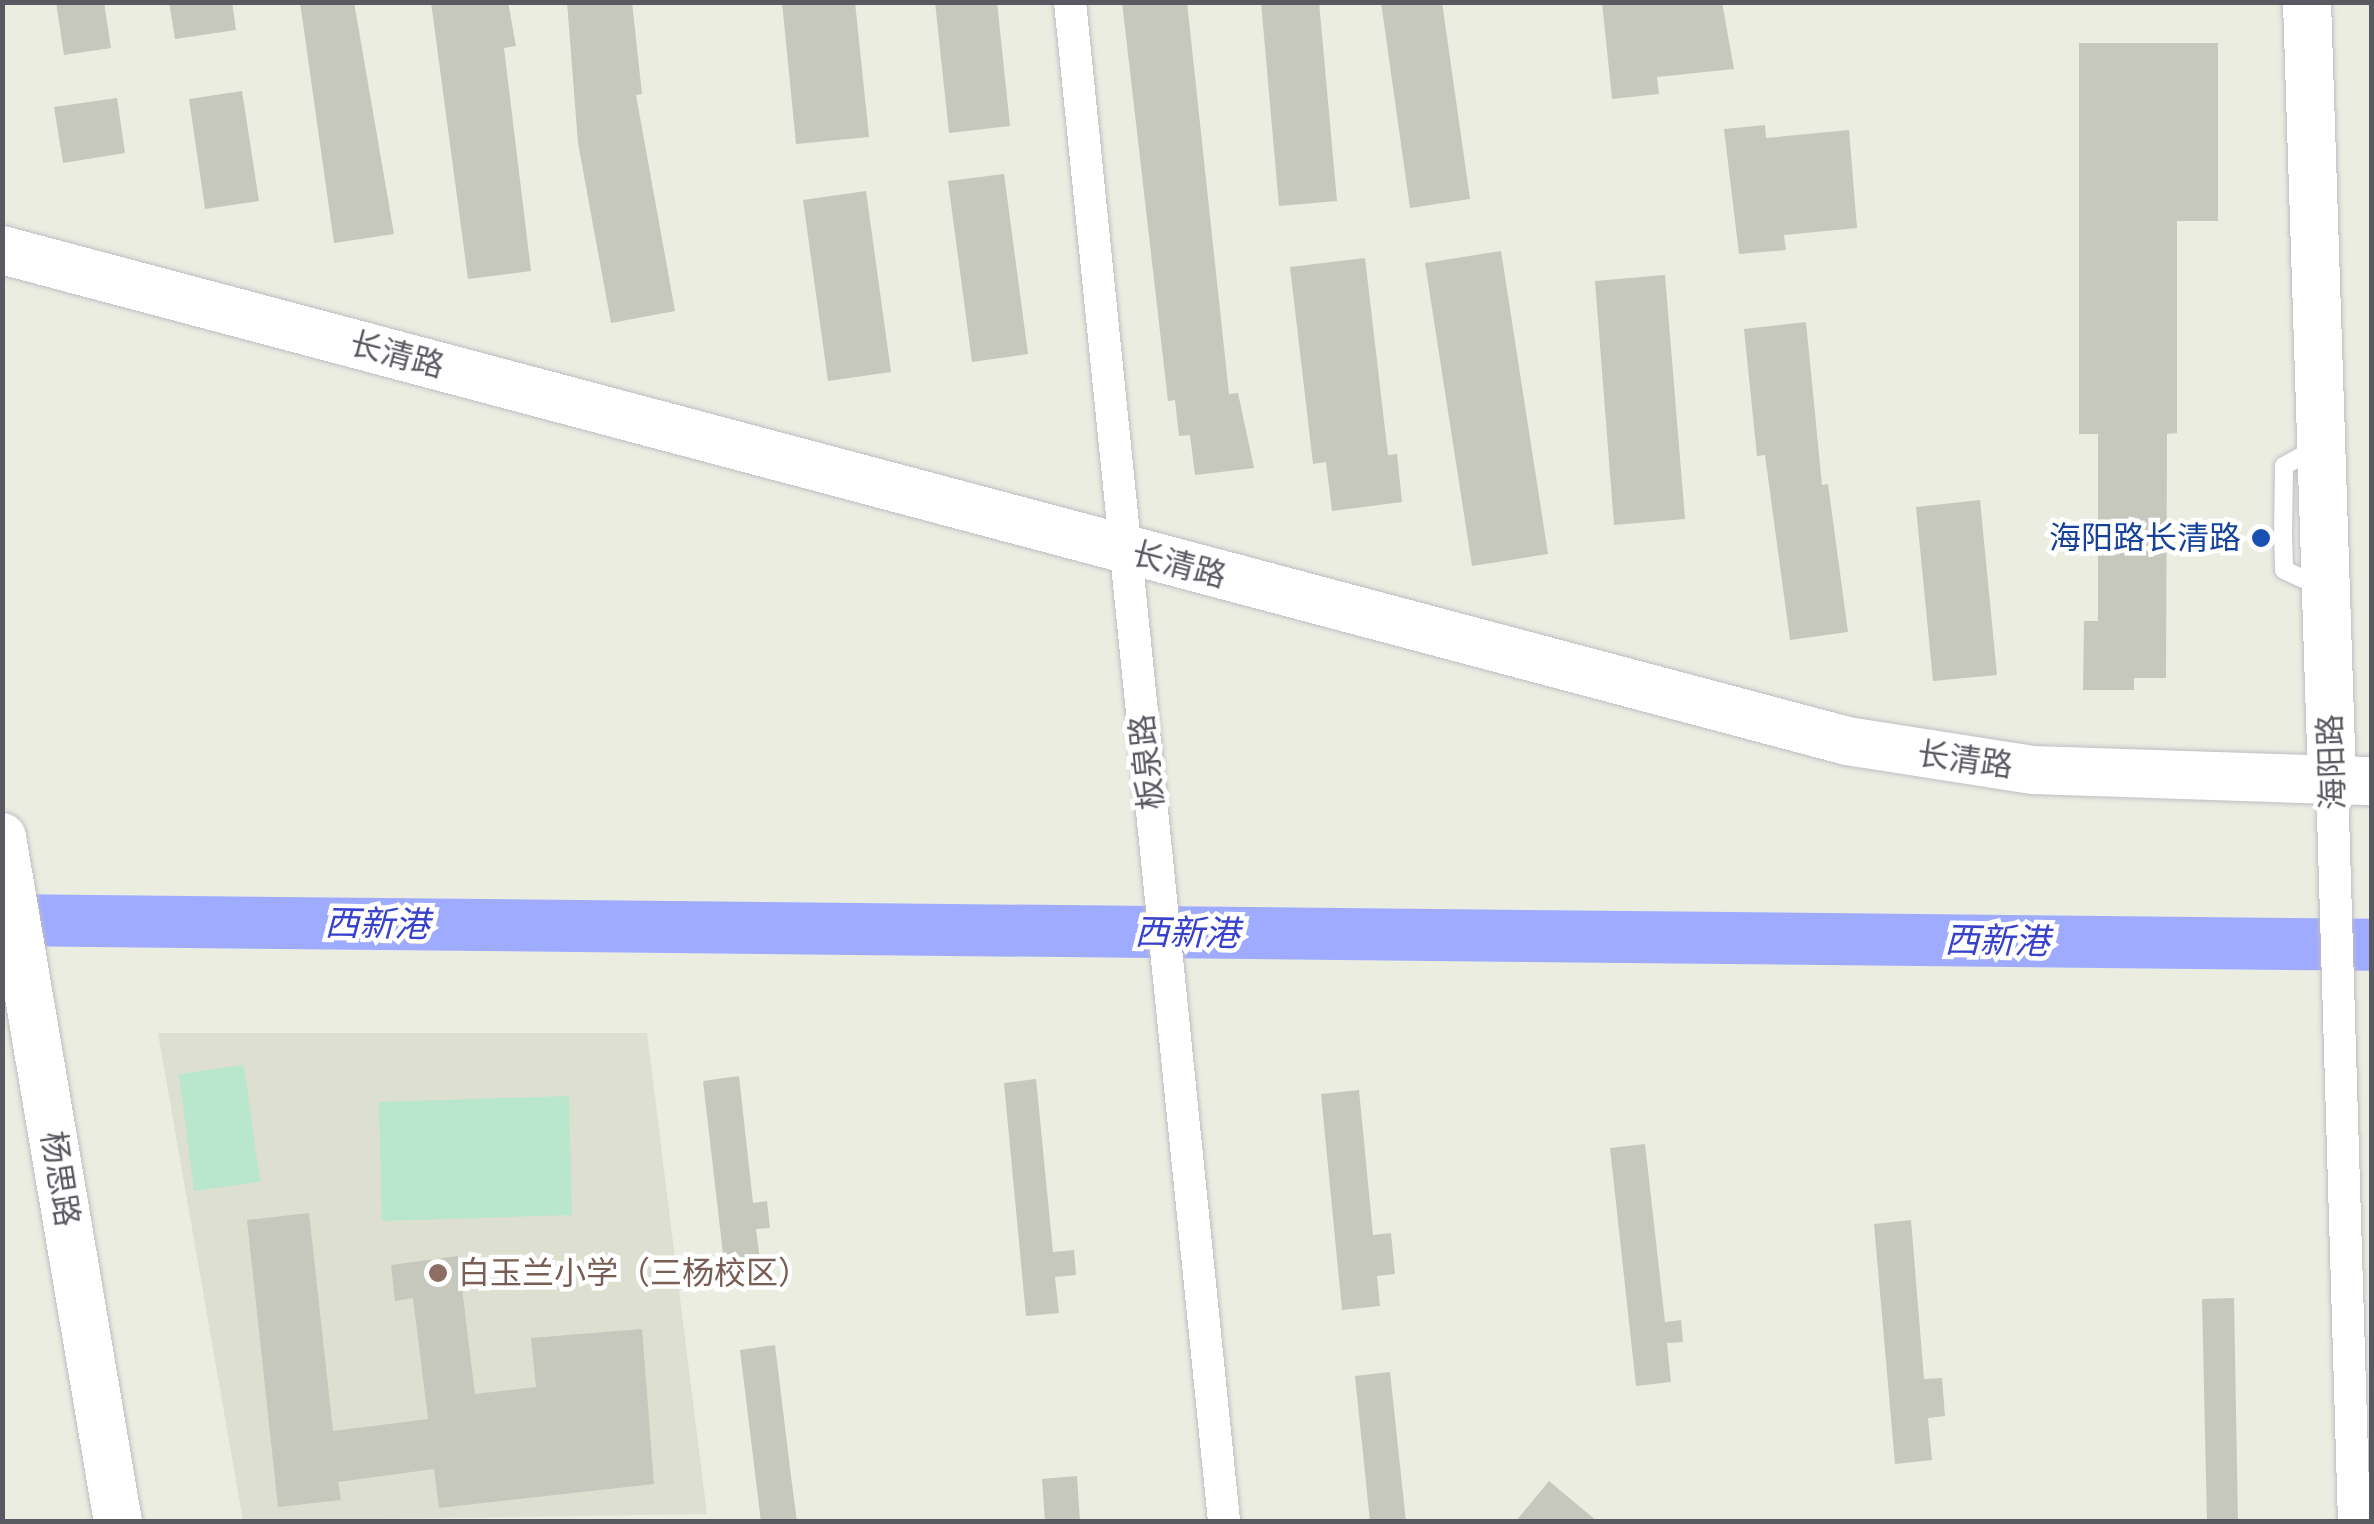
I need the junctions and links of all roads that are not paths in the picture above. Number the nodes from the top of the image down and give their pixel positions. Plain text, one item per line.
1 (1070, 2) edge
2 (2307, 2) edge
3 (2, 250) edge
4 (1126, 551) junction
5 (2352, 781) edge
6 (3, 839) edge
7 (118, 1522) edge
8 (1224, 1522) edge
9 (2354, 1522) edge

1 - 4 street, 板泉路
2 - 5 main road, 海阳路
3 - 4 main road, 长清路
4 - 5 main road, 长清路
4 - 8 street, 板泉路
5 - 9 street, 海阳路
6 - 7 main road, 杨思路

